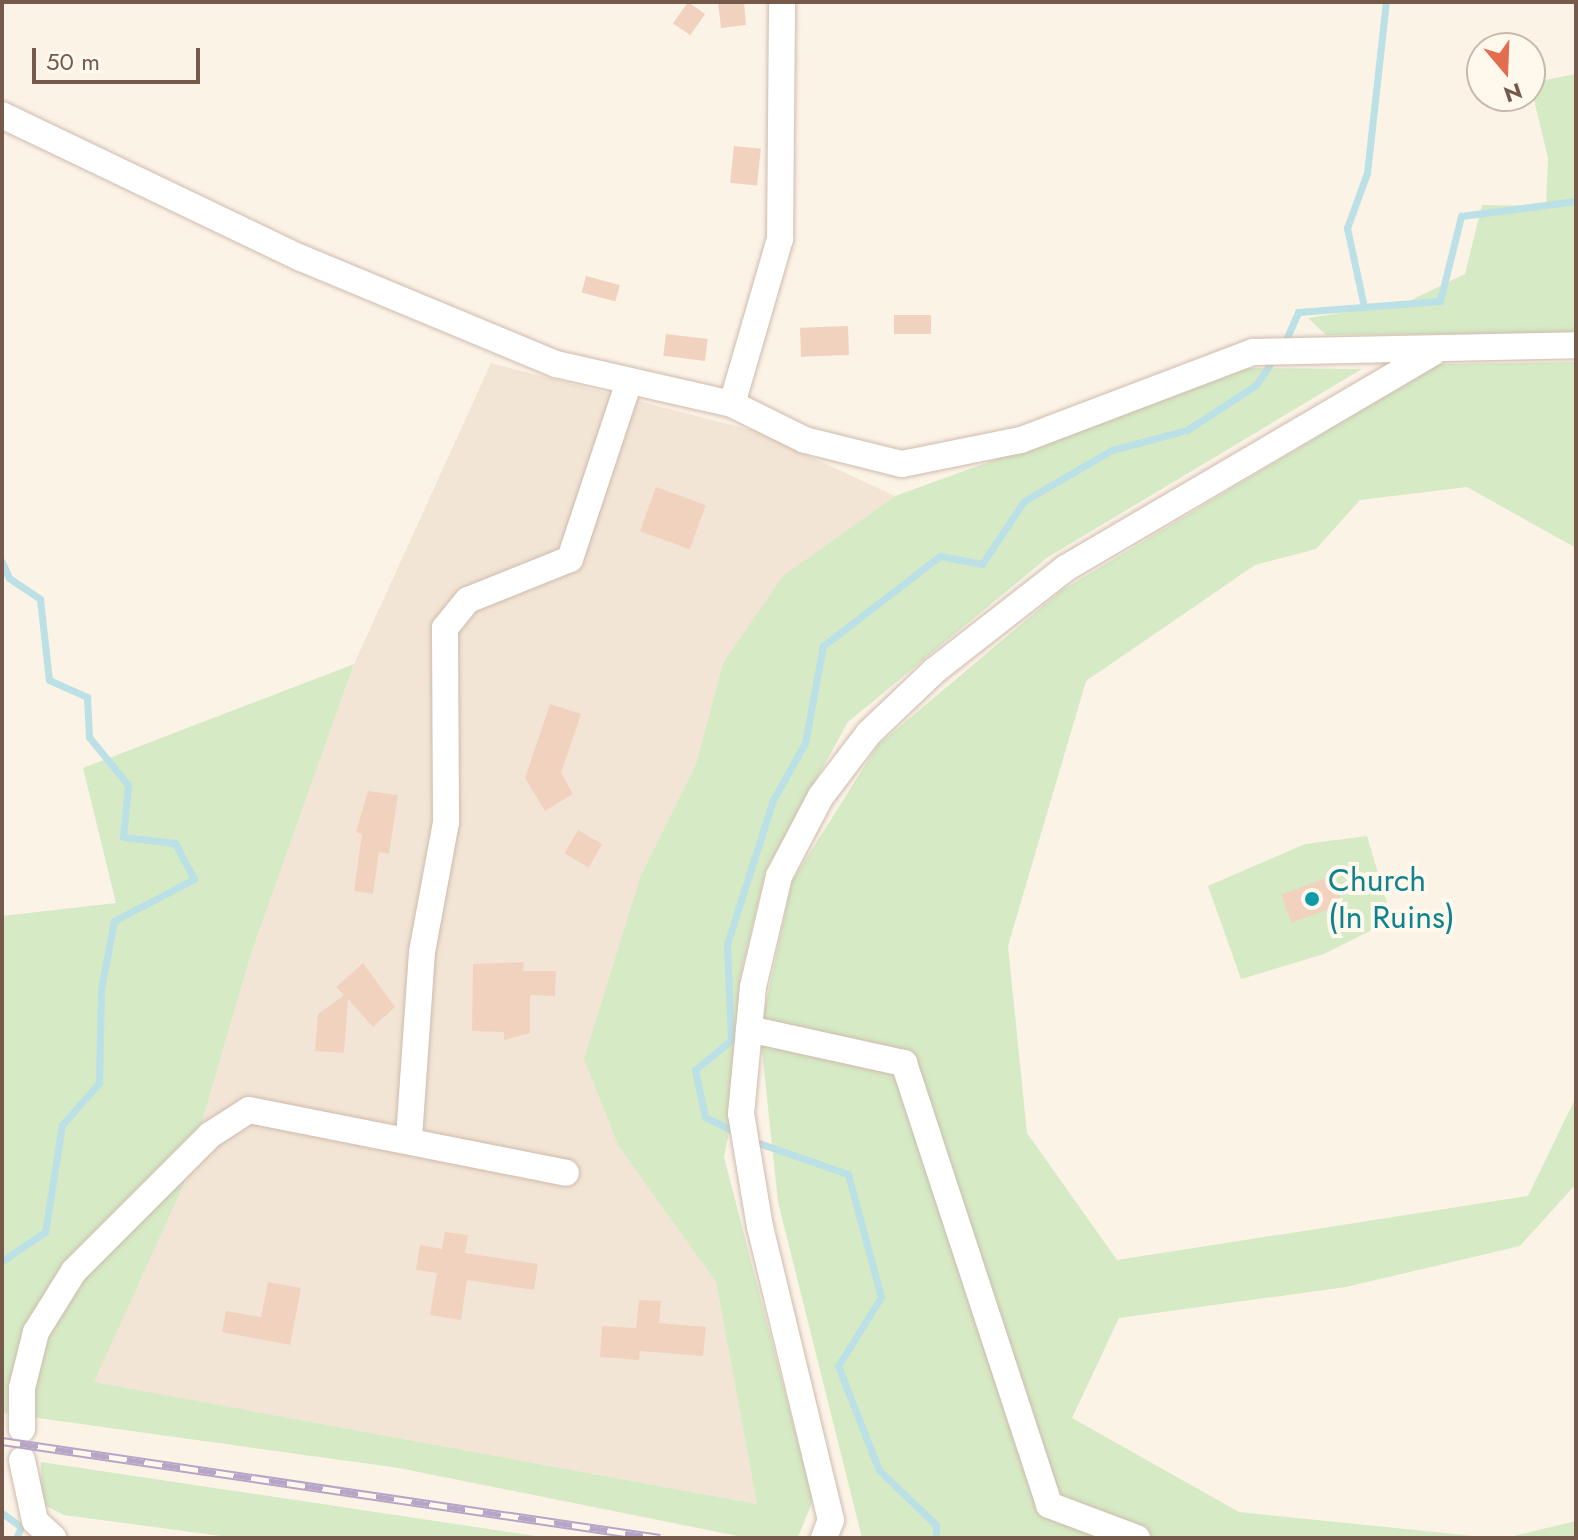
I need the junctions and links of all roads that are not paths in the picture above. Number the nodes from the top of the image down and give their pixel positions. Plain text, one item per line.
1 (782, 2) edge
2 (2, 115) edge
3 (1576, 345) edge
4 (1433, 353) junction
5 (628, 385) junction
6 (732, 404) junction
7 (749, 1029) junction
8 (409, 1138) junction
9 (566, 1173) dead end
10 (22, 1429) dead end
11 (22, 1460) dead end
12 (53, 1538) edge
13 (824, 1538) edge
14 (1137, 1538) edge

1 - 6 street
2 - 5 street
3 - 4 street
4 - 6 street
4 - 7 street
5 - 6 street
5 - 8 street
7 - 13 street
7 - 14 street
8 - 9 street
8 - 10 street
11 - 12 street

